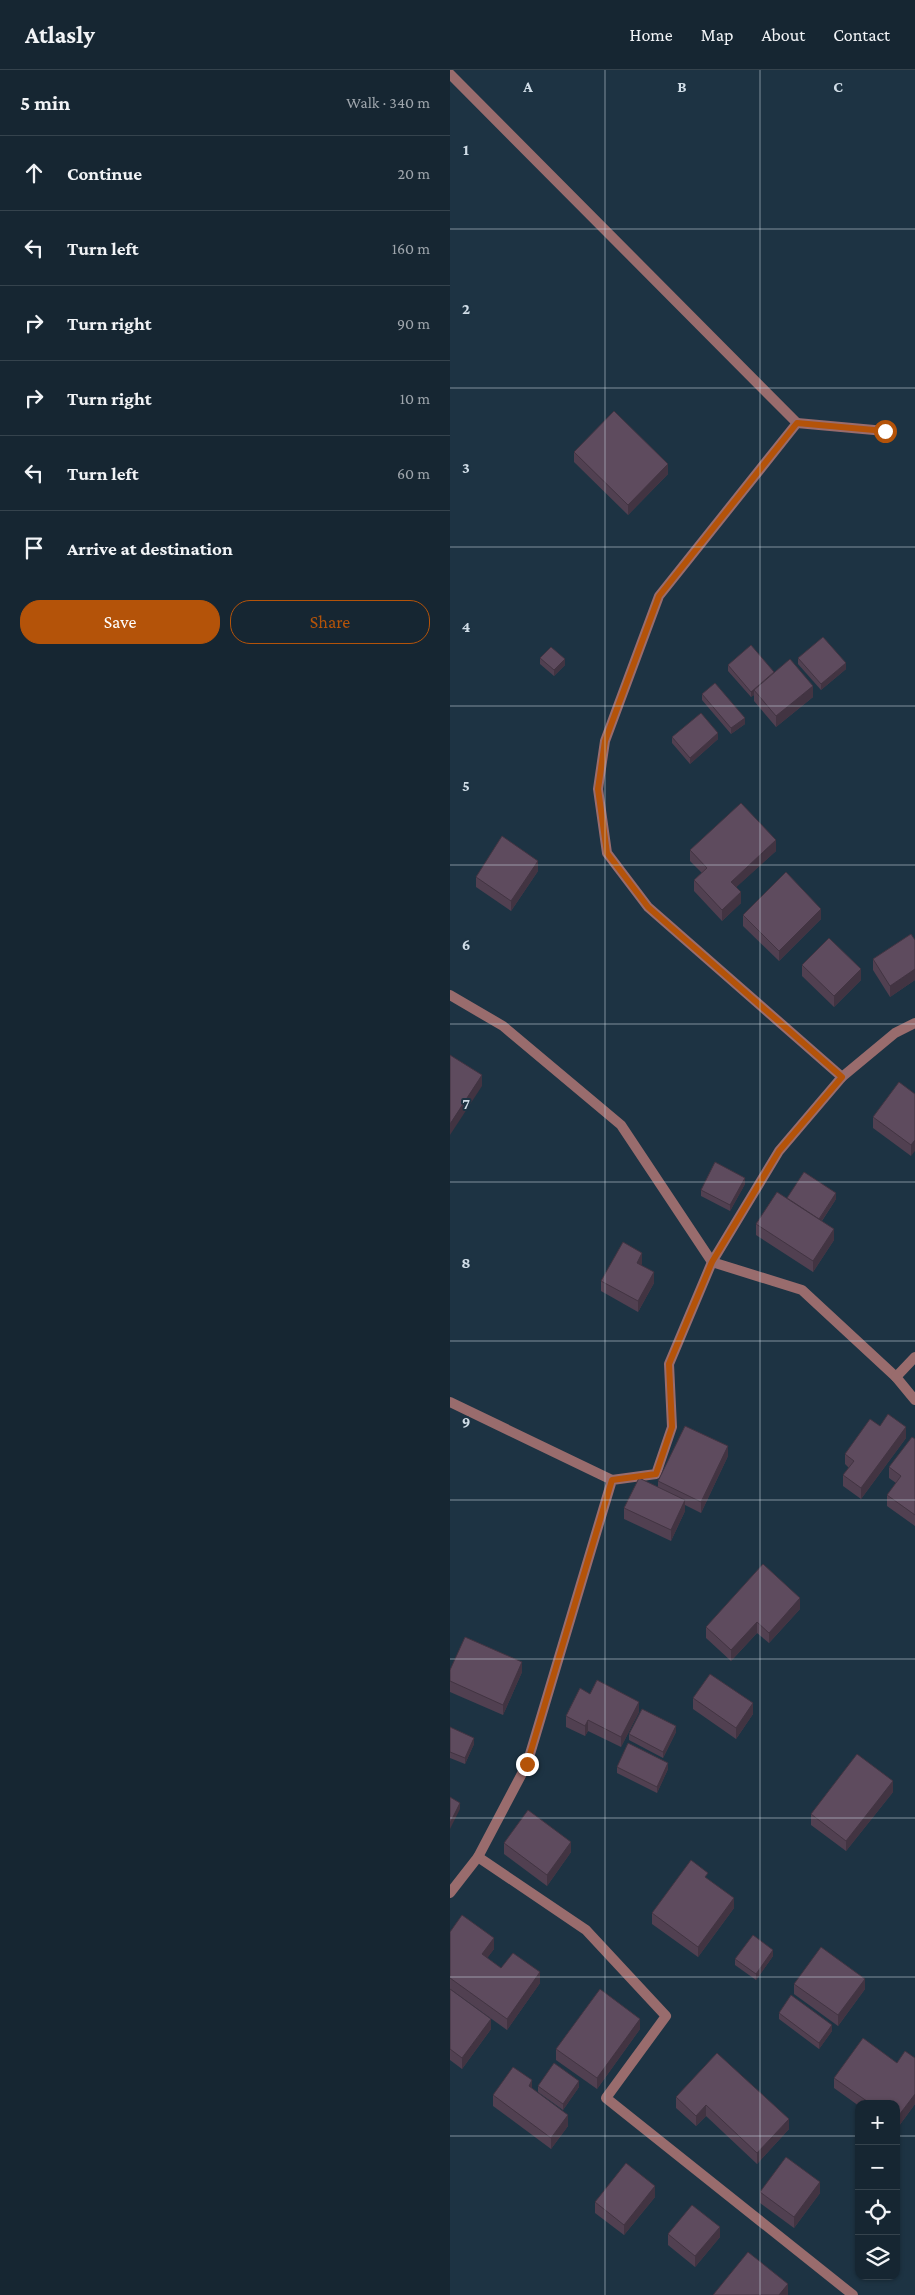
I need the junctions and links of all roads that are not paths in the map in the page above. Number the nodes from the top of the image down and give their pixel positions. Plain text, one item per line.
1 (450, 74) edge
2 (797, 423) junction
3 (885, 431) dead end
4 (450, 995) edge
5 (915, 1023) edge
6 (842, 1077) junction
7 (712, 1262) junction
8 (915, 1356) edge
9 (896, 1378) junction
10 (915, 1400) edge
11 (450, 1402) edge
12 (612, 1480) junction
13 (478, 1857) junction
14 (450, 1893) edge
15 (853, 2295) edge

1 - 2 street
2 - 3 street
2 - 6 street
4 - 7 street
5 - 6 street
6 - 7 street
7 - 9 street
7 - 12 street
8 - 9 street
9 - 10 street
11 - 12 street
12 - 13 street
13 - 14 street
13 - 15 street

